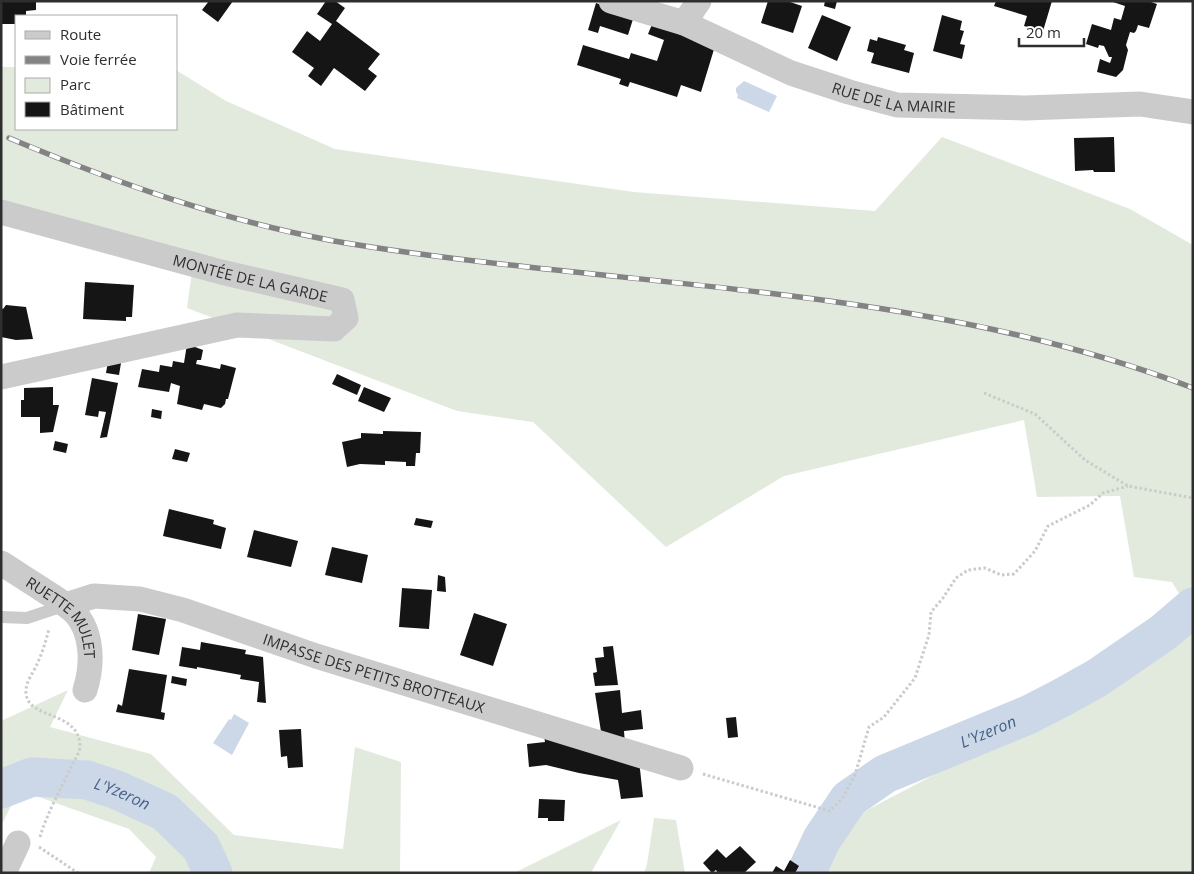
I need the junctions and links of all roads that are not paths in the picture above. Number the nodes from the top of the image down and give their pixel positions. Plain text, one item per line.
1 (611, 1) edge
2 (699, 1) edge
3 (684, 23) junction
4 (1193, 112) edge
5 (1, 212) edge
6 (1, 377) edge
7 (1, 563) edge
8 (58, 608) junction
9 (1, 617) edge
10 (85, 690) dead end
11 (680, 768) road end
12 (18, 843) dead end
13 (4, 873) edge

1 - 3 street, RUE DE LA MAIRIE
2 - 3 street
3 - 4 street, RUE DE LA MAIRIE
5 - 6 street, MONTÉE DE LA GARDE
7 - 8 street, RUETTE MULET
8 - 9 lane
8 - 10 street, RUETTE MULET
8 - 11 street, IMPASSE DES PETITS BROTTEAUX
12 - 13 street

